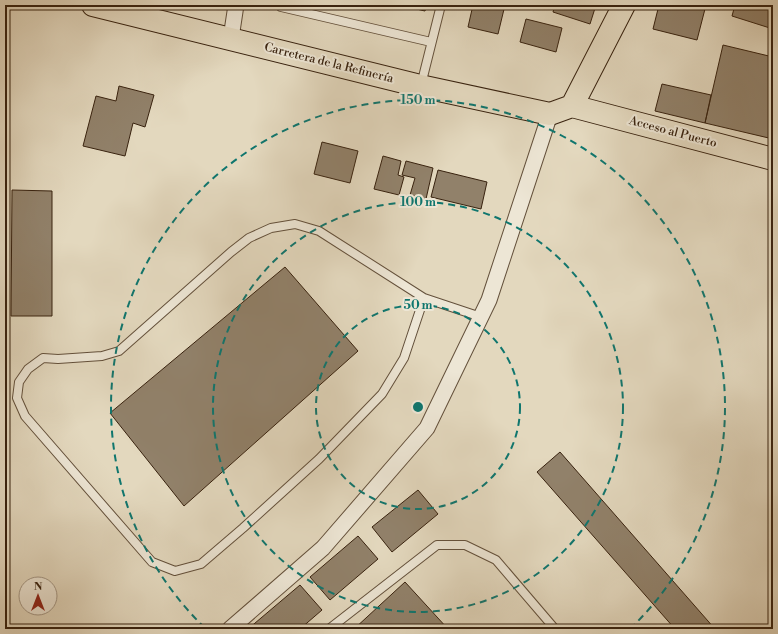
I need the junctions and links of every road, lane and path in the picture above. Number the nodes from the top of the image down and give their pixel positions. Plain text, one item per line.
1 (93, 5) edge
2 (236, 5) edge
3 (441, 5) edge
4 (624, 5) edge
5 (281, 7) dead end
6 (231, 38) junction
7 (431, 42) junction
8 (420, 86) junction
9 (572, 106) junction
10 (550, 114) junction
11 (773, 159) edge
12 (424, 298) junction
13 (481, 317) junction
14 (230, 629) edge
15 (329, 629) edge
16 (555, 629) edge

1 - 6 main road, Carretera de la Refinería
2 - 6 street
3 - 7 lane
4 - 9 main road
5 - 7 lane
6 - 8 main road, Carretera de la Refinería
7 - 8 lane
8 - 10 main road, Carretera de la Refinería
9 - 10 main road
9 - 11 main road, Acceso al Puerto
10 - 13 street
12 - 12 lane
12 - 13 lane
13 - 14 street
15 - 16 lane

